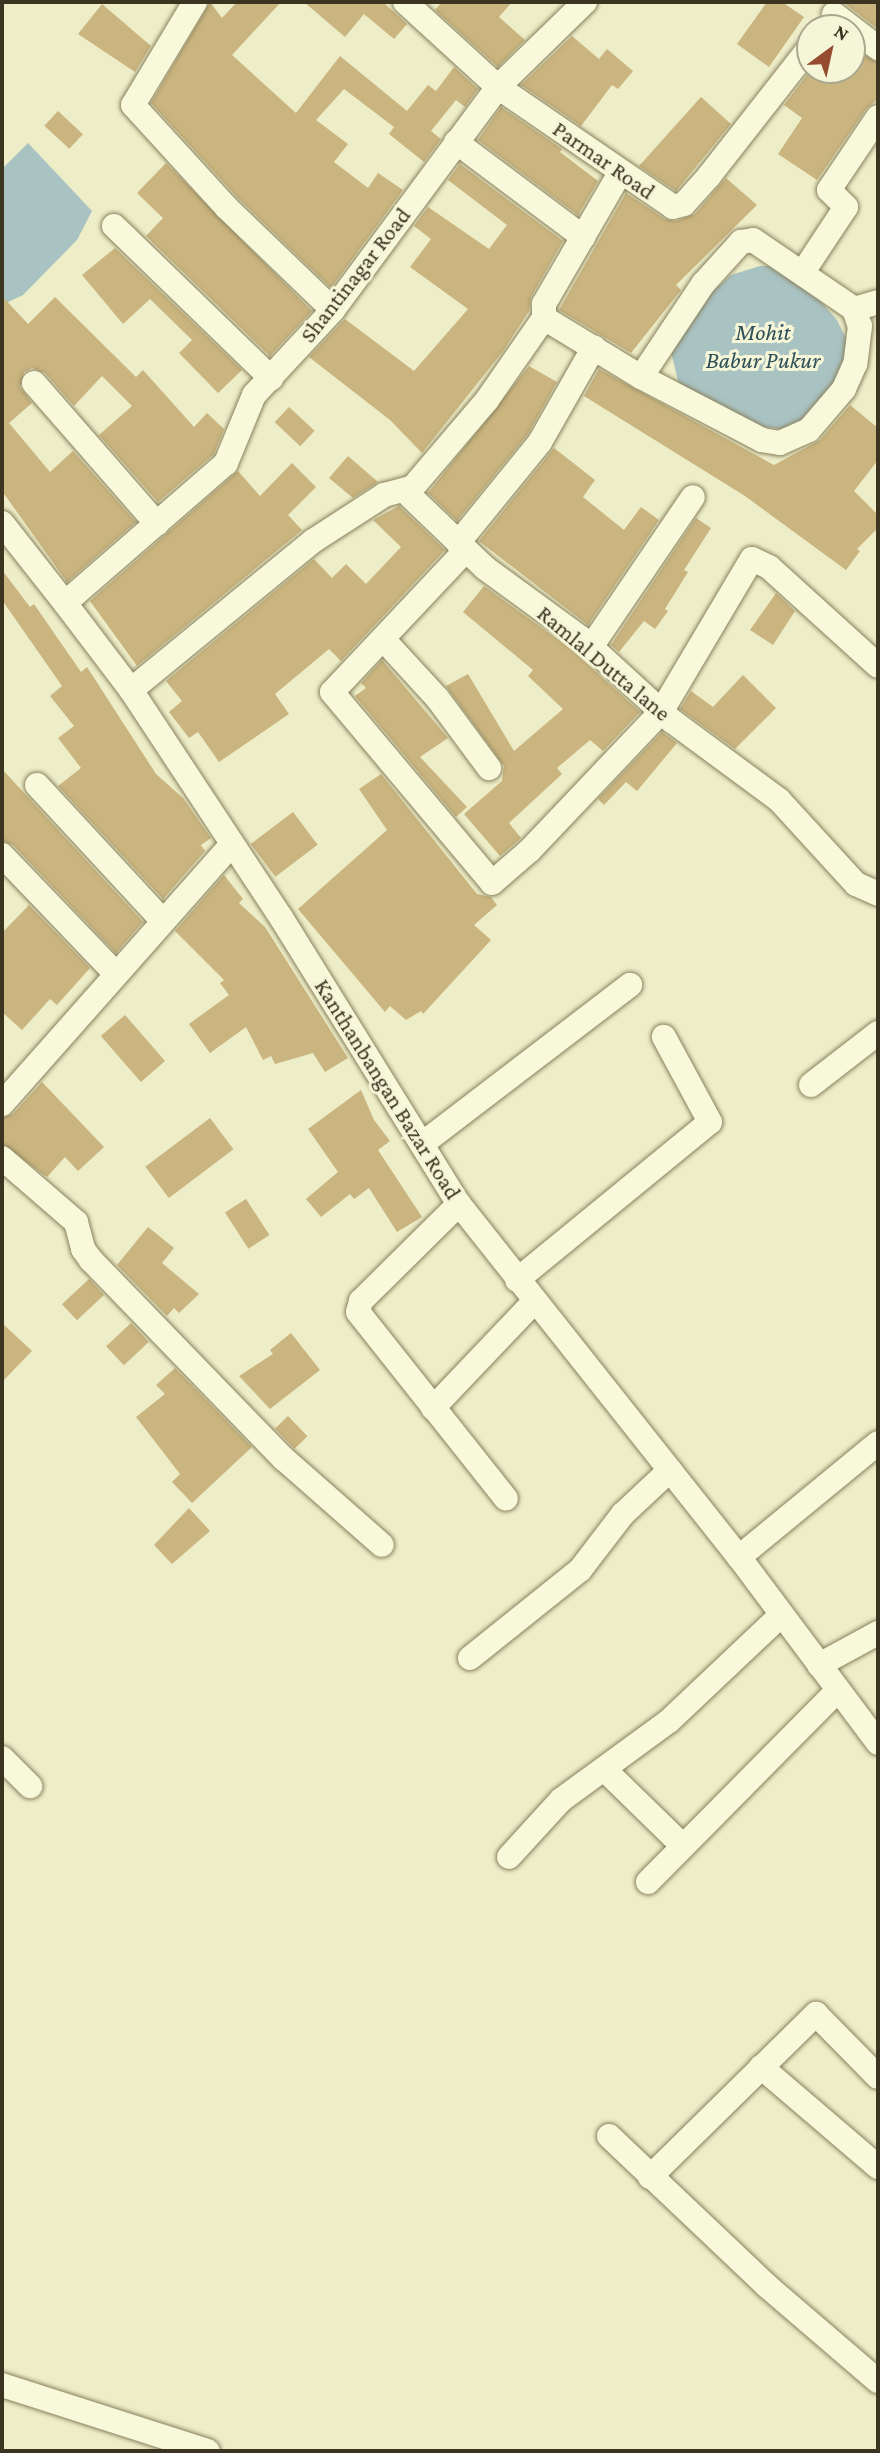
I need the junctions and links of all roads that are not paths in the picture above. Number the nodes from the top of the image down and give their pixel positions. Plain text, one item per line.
1 (195, 2) edge
2 (405, 2) edge
3 (585, 2) edge
4 (796, 64) edge
5 (498, 87) junction
6 (878, 117) edge
7 (456, 142) junction
8 (620, 173) junction
9 (114, 226) dead end
10 (583, 237) junction
11 (803, 272) junction
12 (878, 302) edge
13 (854, 309) junction
14 (333, 310) junction
15 (544, 318) junction
16 (594, 347) junction
17 (641, 377) junction
18 (271, 378) junction
19 (34, 383) dead end
20 (413, 487) junction
21 (693, 497) dead end
22 (2, 523) edge
23 (157, 524) junction
24 (462, 546) junction
25 (65, 602) junction
26 (383, 639) junction
27 (591, 647) junction
28 (878, 666) edge
29 (131, 690) junction
30 (661, 712) junction
31 (489, 768) dead end
32 (37, 785) dead end
33 (231, 845) junction
34 (2, 855) edge
35 (878, 894) edge
36 (163, 921) junction
37 (116, 974) junction
38 (630, 985) dead end
39 (878, 1033) edge
40 (664, 1037) dead end
41 (811, 1085) dead end
42 (2, 1104) edge
43 (422, 1144) junction
44 (2, 1158) edge
45 (459, 1204) junction
46 (517, 1280) junction
47 (534, 1302) junction
48 (433, 1408) junction
49 (878, 1443) edge
50 (670, 1470) junction
51 (506, 1499) dead end
52 (382, 1545) dead end
53 (740, 1556) junction
54 (781, 1615) junction
55 (878, 1633) edge
56 (470, 1658) dead end
57 (819, 1665) junction
58 (838, 1690) junction
59 (878, 1743) edge
60 (2, 1758) edge
61 (605, 1770) junction
62 (30, 1786) dead end
63 (683, 1846) junction
64 (509, 1857) dead end
65 (648, 1882) dead end
66 (761, 2067) junction
67 (878, 2077) edge
68 (609, 2136) dead end
69 (878, 2167) edge
70 (650, 2177) junction
71 (878, 2381) edge
72 (2, 2385) edge
73 (208, 2451) edge

1 - 14 street
2 - 5 street, Parmar Road
3 - 5 street, Shantinagar Road
4 - 8 street, Parmar Road
5 - 7 street, Shantinagar Road
5 - 8 street, Parmar Road
6 - 11 street
7 - 10 street
7 - 14 street, Shantinagar Road
8 - 10 street
9 - 18 street
10 - 15 street
11 - 13 street
11 - 17 street
12 - 13 street
13 - 17 street
14 - 18 street, Shantinagar Road
15 - 16 street
15 - 20 street
16 - 17 street
16 - 24 street
18 - 23 street, Shantinagar Road
19 - 23 street
20 - 24 street, Ramlal Dutta lane
20 - 29 street
21 - 27 street
22 - 25 street, Kanthanbangan Bazar Road
23 - 25 street, Shantinagar Road
24 - 26 street
24 - 27 street, Ramlal Dutta lane
25 - 29 street, Kanthanbangan Bazar Road
26 - 30 street
26 - 31 street
27 - 30 street, Ramlal Dutta lane
28 - 30 street
29 - 33 street, Kanthanbangan Bazar Road
30 - 35 street, Ramlal Dutta lane
32 - 36 street
33 - 36 street
33 - 43 street, Kanthanbangan Bazar Road
34 - 37 street
36 - 37 street
37 - 42 street
38 - 43 street
39 - 41 street
40 - 46 street
43 - 45 street, Kanthanbangan Bazar Road
44 - 52 street
45 - 46 street, Kanthanbangan Bazar Road
45 - 48 street
46 - 47 street, Kanthanbangan Bazar Road
47 - 48 street
47 - 50 street, Kanthanbangan Bazar Road
48 - 51 street
49 - 53 street
50 - 53 street, Kanthanbangan Bazar Road
50 - 56 street
53 - 54 street, Kanthanbangan Bazar Road
54 - 57 street, Kanthanbangan Bazar Road
54 - 61 street
55 - 57 street
57 - 58 street, Kanthanbangan Bazar Road
58 - 59 street, Kanthanbangan Bazar Road
58 - 63 street
60 - 62 street
61 - 63 street
61 - 64 street
63 - 65 street
66 - 67 street
66 - 69 street
66 - 70 street
68 - 70 street
70 - 71 street
72 - 73 street

